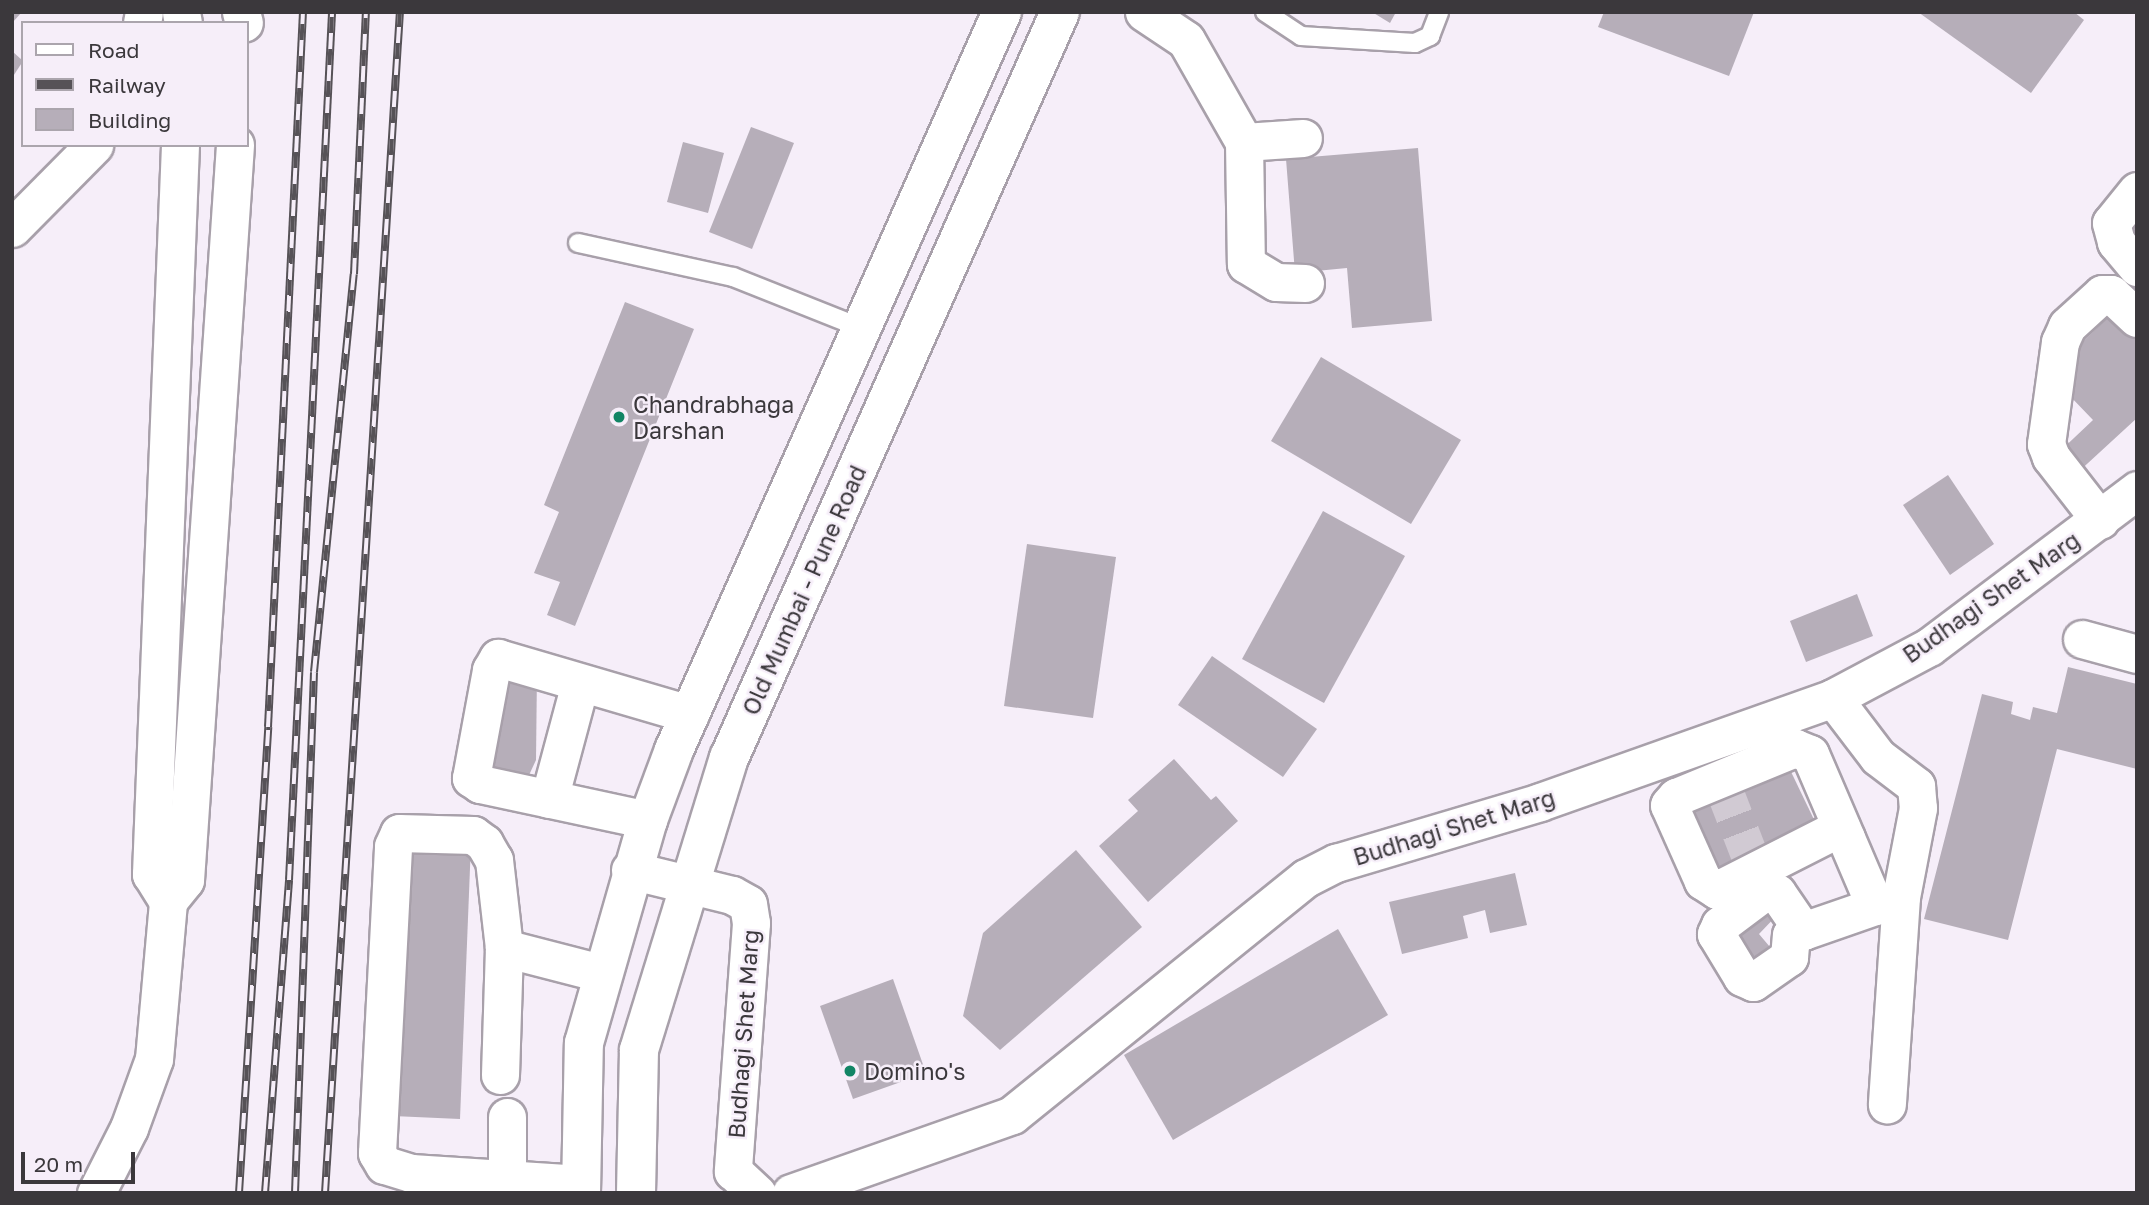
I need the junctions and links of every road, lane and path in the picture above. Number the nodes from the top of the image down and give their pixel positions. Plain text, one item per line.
1 (1002, 12) edge
2 (1060, 12) edge
3 (1144, 12) edge
4 (1265, 12) edge
5 (1439, 12) edge
6 (1303, 138) dead end
7 (1244, 142) junction
8 (92, 147) edge
9 (180, 147) edge
10 (235, 147) edge
11 (2137, 191) edge
12 (12, 228) edge
13 (578, 243) dead end
14 (2137, 267) edge
15 (1306, 283) dead end
16 (882, 288) junction
17 (931, 309) junction
18 (2137, 318) edge
19 (864, 329) junction
20 (2137, 490) edge
21 (2100, 520) junction
22 (2082, 639) dead end
23 (2137, 654) edge
24 (580, 683) junction
25 (1833, 698) junction
26 (690, 714) junction
27 (549, 799) junction
28 (648, 820) junction
29 (1841, 827) junction
30 (630, 870) junction
31 (690, 884) junction
32 (168, 901) junction
33 (1888, 902) junction
34 (1803, 931) dead end
35 (504, 948) junction
36 (601, 973) junction
37 (500, 1075) dead end
38 (1887, 1105) dead end
39 (507, 1116) dead end
40 (507, 1180) junction
41 (581, 1189) edge
42 (96, 1193) edge
43 (636, 1193) edge
44 (758, 1193) edge
45 (791, 1193) edge

1 - 16 main road
2 - 17 main road, Old Mumbai - Pune Road
3 - 7 street
4 - 5 lane
6 - 7 street
7 - 15 street
8 - 12 street
9 - 32 street
10 - 32 street
11 - 14 street
13 - 19 lane
16 - 17 main road
16 - 19 main road
17 - 31 main road, Old Mumbai - Pune Road
18 - 21 street
19 - 26 main road
20 - 21 street, Budhagi Shet Marg
21 - 25 street, Budhagi Shet Marg
22 - 23 street
24 - 26 street
24 - 27 street
24 - 27 street
25 - 33 street
25 - 45 street, Budhagi Shet Marg
26 - 28 main road
27 - 28 street
28 - 30 main road
29 - 29 street
29 - 33 street
30 - 31 street, Budhagi Shet Marg
30 - 36 main road
31 - 43 main road, Old Mumbai - Pune Road
31 - 44 street, Budhagi Shet Marg
32 - 42 street
33 - 34 street
33 - 38 street
35 - 36 street
35 - 37 street
35 - 40 street
36 - 41 main road
39 - 40 street
40 - 41 street

